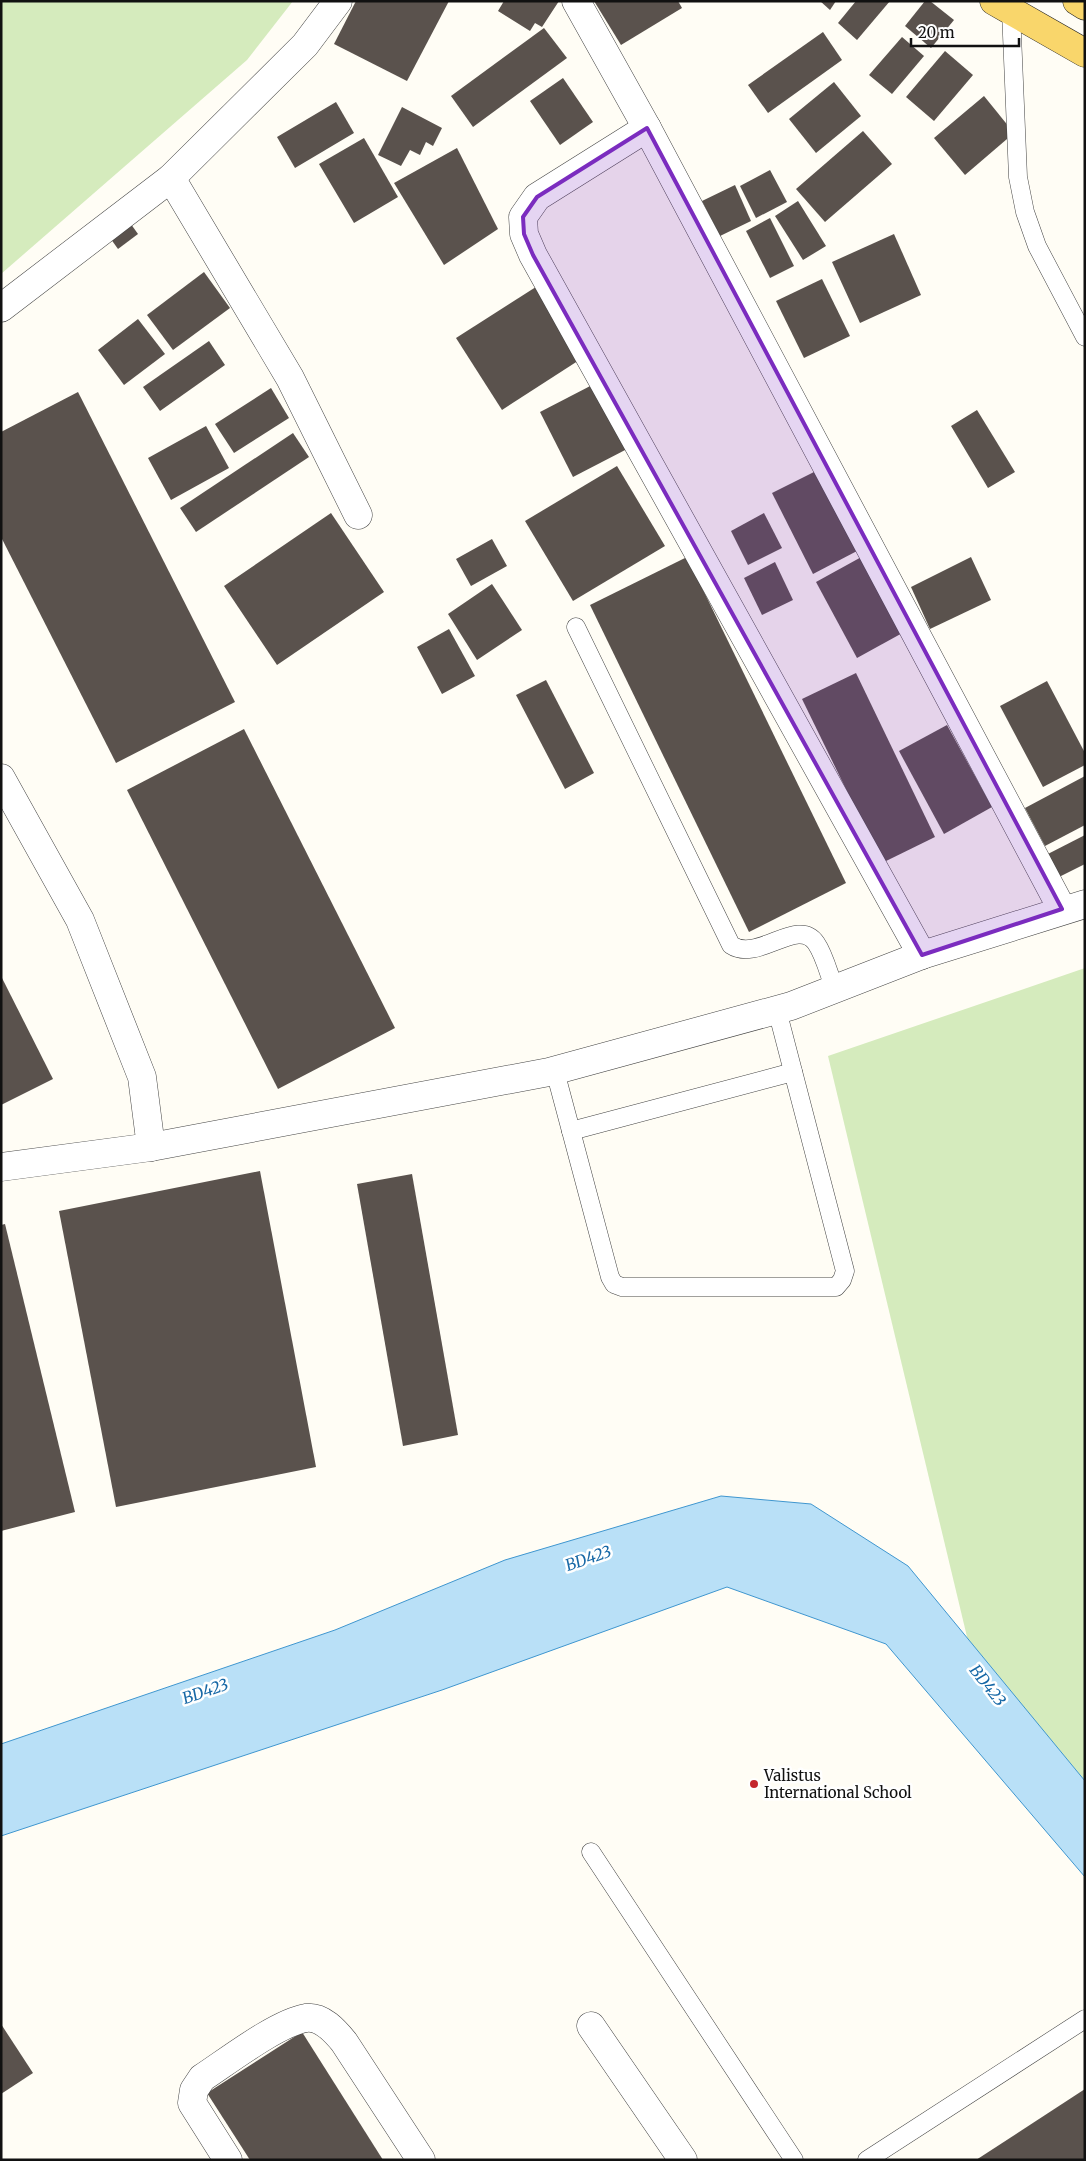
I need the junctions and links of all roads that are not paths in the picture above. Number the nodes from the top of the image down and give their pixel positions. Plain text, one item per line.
1 (338, 1) edge
2 (576, 1) edge
3 (1077, 1) edge
4 (1002, 6) edge
5 (1085, 6) edge
6 (1085, 53) edge
7 (647, 128) junction
8 (171, 178) junction
9 (1, 308) edge
10 (1085, 337) edge
11 (358, 515) dead end
12 (576, 627) dead end
13 (1, 778) edge
14 (1074, 907) edge
15 (922, 955) junction
16 (835, 990) junction
17 (777, 1010) junction
18 (555, 1071) junction
19 (793, 1072) junction
20 (571, 1131) junction
21 (151, 1147) junction
22 (1, 1168) edge
23 (591, 1852) dead end
24 (1085, 2019) edge
25 (591, 2026) dead end
26 (228, 2160) edge
27 (421, 2160) edge
28 (684, 2160) edge
29 (794, 2160) edge
30 (867, 2160) edge

1 - 8 street
2 - 7 street
3 - 5 main road
4 - 6 main road
4 - 10 lane
7 - 14 street
7 - 15 street
8 - 9 street
8 - 11 street
12 - 16 lane
13 - 21 street
14 - 15 street
15 - 16 street
16 - 17 street
17 - 18 street
17 - 19 lane
18 - 20 lane
18 - 21 street
19 - 20 lane
19 - 20 lane
21 - 22 street
23 - 29 lane
24 - 30 lane
25 - 28 street
26 - 27 street

